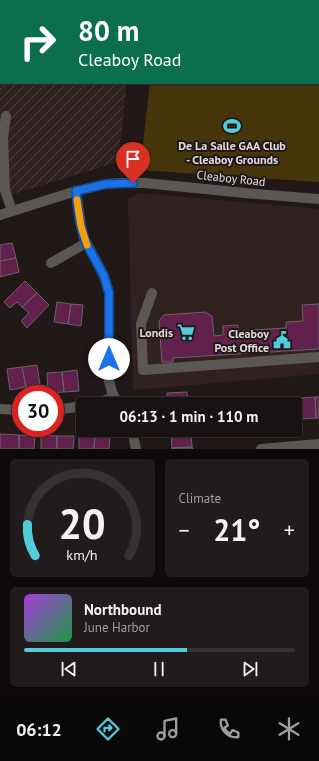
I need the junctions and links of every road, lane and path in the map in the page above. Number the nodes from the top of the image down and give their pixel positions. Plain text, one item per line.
1 (6, 116) dead end
2 (76, 191) junction
3 (319, 199) edge
4 (12, 211) junction
5 (0, 215) edge
6 (86, 243) junction
7 (51, 263) dead end
8 (152, 293) dead end
9 (319, 357) edge
10 (114, 397) edge
11 (76, 407) edge
12 (0, 409) edge
13 (64, 409) edge
14 (12, 410) edge
15 (133, 437) edge
16 (319, 444) edge
17 (136, 449) edge
18 (261, 449) edge

1 - 4 street
2 - 3 street, Cleaboy Road
2 - 4 street, Cleaboy Road
2 - 6 street
4 - 5 street, Cleaboy Road
6 - 7 street
6 - 10 street
8 - 9 street
11 - 13 street
12 - 14 street
15 - 17 street
16 - 18 street

